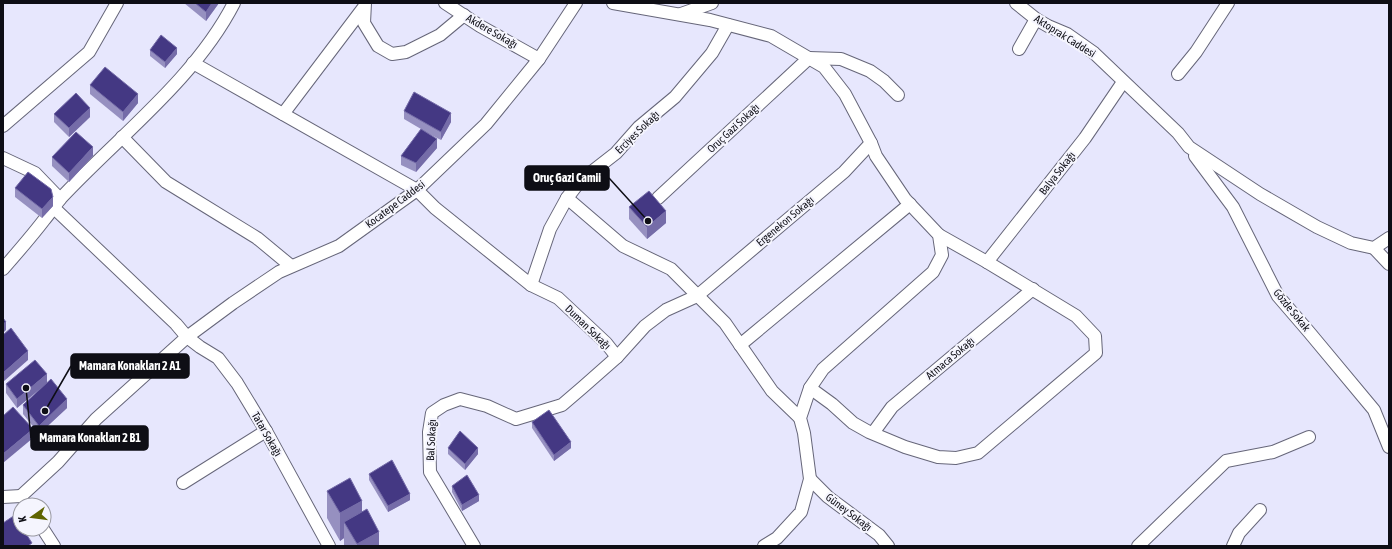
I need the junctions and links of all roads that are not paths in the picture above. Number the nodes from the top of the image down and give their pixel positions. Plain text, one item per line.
1 (117, 3) edge
2 (234, 3) edge
3 (445, 3) edge
4 (576, 3) edge
5 (613, 3) edge
6 (712, 3) edge
7 (1016, 3) edge
8 (1228, 3) edge
9 (364, 5) edge
10 (464, 15) junction
11 (680, 15) junction
12 (1036, 19) junction
13 (728, 25) junction
14 (1019, 49) dead end
15 (809, 58) junction
16 (539, 59) junction
17 (194, 63) junction
18 (1178, 74) dead end
19 (1123, 82) junction
20 (898, 95) dead end
21 (1147, 103) joint
22 (284, 114) junction
23 (3, 126) edge
24 (122, 137) junction
25 (871, 143) junction
26 (1189, 147) junction
27 (3, 158) edge
28 (417, 190) junction
29 (567, 198) junction
30 (658, 198) dead end
31 (57, 204) junction
32 (910, 204) junction
33 (939, 235) junction
34 (1389, 238) edge
35 (1374, 248) junction
36 (987, 262) junction
37 (1389, 264) edge
38 (291, 266) junction
39 (3, 269) edge
40 (531, 285) junction
41 (1033, 289) junction
42 (697, 296) junction
43 (187, 337) junction
44 (740, 345) junction
45 (617, 357) junction
46 (810, 388) junction
47 (800, 418) junction
48 (266, 430) junction
49 (872, 433) junction
50 (1309, 437) dead end
51 (1388, 443) edge
52 (810, 479) junction
53 (183, 483) dead end
54 (27, 497) edge
55 (1260, 510) dead end
56 (48, 537) edge
57 (54, 546) edge
58 (329, 546) edge
59 (474, 546) edge
60 (764, 546) edge
61 (888, 546) edge
62 (1138, 546) edge
63 (1233, 546) edge

1 - 23 street
2 - 17 street
3 - 10 street, Akdere Sokağı
4 - 16 street, Kocatepe Caddesi
5 - 11 street
6 - 11 street
7 - 12 street, Aktoprak Caddesi
8 - 18 street
9 - 10 street
9 - 22 street
10 - 16 street, Akdere Sokağı
11 - 13 street
12 - 14 street
12 - 19 street, Aktoprak Caddesi
13 - 15 street
13 - 29 street, Erciyes Sokağı
15 - 20 street
15 - 25 street
15 - 30 street, Oruç Gazi Sokağı
16 - 28 street, Kocatepe Caddesi
17 - 22 street, Duman Sokağı
17 - 24 street
19 - 21 street, Aktoprak Caddesi
19 - 36 street, Balya Sokağı
21 - 26 street, Gözde Sokak
22 - 28 street, Duman Sokağı
24 - 31 street
24 - 38 street
25 - 32 street
25 - 42 street, Ergenekon Sokağı
26 - 35 street
26 - 51 street, Gözde Sokak
27 - 31 street, Tatar Sokağı
28 - 38 street, Kocatepe Caddesi
28 - 40 street, Duman Sokağı
29 - 40 street, Erciyes Sokağı
29 - 42 street
31 - 39 street
31 - 43 street, Tatar Sokağı
32 - 33 street
32 - 44 street
33 - 36 street
33 - 46 street
34 - 35 street
35 - 37 street
36 - 41 street
38 - 43 street, Kocatepe Caddesi
40 - 45 street, Duman Sokağı
41 - 49 street, Atmaca Sokağı
41 - 49 street
42 - 44 street
42 - 45 street, Duman Sokağı
43 - 48 street, Tatar Sokağı
43 - 54 street, Kocatepe Caddesi
44 - 47 street
45 - 59 street, Bal Sokağı
46 - 47 street
46 - 49 street
47 - 52 street
48 - 53 street
48 - 58 street, Tatar Sokağı
50 - 62 street
52 - 60 street
52 - 61 street, Güney Sokağı
55 - 63 street
56 - 57 street

